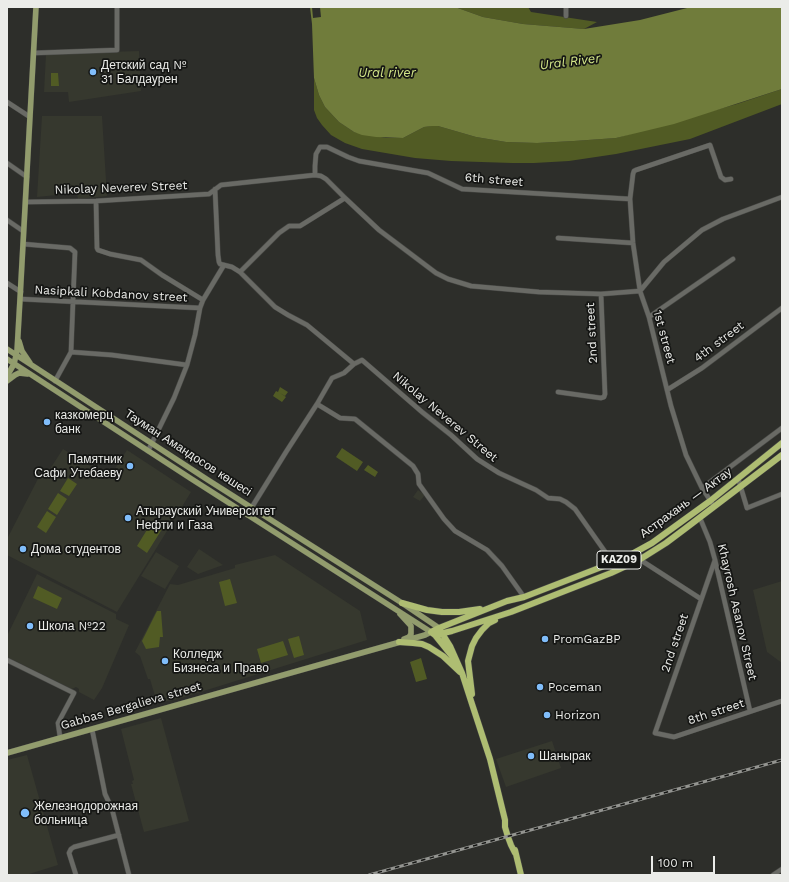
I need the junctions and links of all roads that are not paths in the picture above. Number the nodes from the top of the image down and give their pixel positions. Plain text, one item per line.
1 (36, 7) edge
2 (566, 7) edge
3 (117, 8) edge
4 (566, 16) dead end
5 (34, 53) junction
6 (7, 102) edge
7 (30, 117) junction
8 (7, 163) edge
9 (315, 175) junction
10 (27, 177) junction
11 (730, 179) dead end
12 (215, 189) junction
13 (782, 197) edge
14 (345, 198) junction
15 (630, 199) junction
16 (96, 201) junction
17 (26, 202) junction
18 (7, 220) edge
19 (23, 230) junction
20 (558, 238) dead end
21 (633, 243) junction
22 (23, 244) junction
23 (733, 260) dead end
24 (224, 265) junction
25 (240, 272) junction
26 (7, 283) edge
27 (640, 290) junction
28 (21, 292) junction
29 (601, 294) junction
30 (20, 299) junction
31 (203, 300) junction
32 (72, 302) junction
33 (200, 308) junction
34 (782, 308) edge
35 (649, 317) junction
36 (17, 339) junction
37 (7, 348) edge
38 (71, 352) junction
39 (16, 354) junction
40 (7, 359) edge
41 (14, 364) junction
42 (354, 364) junction
43 (187, 365) junction
44 (33, 366) junction
45 (31, 375) junction
46 (7, 376) edge
47 (7, 381) edge
48 (55, 381) junction
49 (668, 390) junction
50 (558, 392) dead end
51 (317, 404) junction
52 (782, 428) edge
53 (152, 443) junction
54 (782, 444) edge
55 (148, 451) junction
56 (782, 455) edge
57 (738, 478) junction
58 (741, 487) junction
59 (702, 488) junction
60 (782, 494) edge
61 (710, 501) junction
62 (715, 507) junction
63 (252, 508) junction
64 (247, 515) junction
65 (700, 518) junction
66 (640, 559) junction
67 (715, 560) junction
68 (612, 563) junction
69 (524, 597) junction
70 (701, 599) junction
71 (507, 601) junction
72 (402, 603) junction
73 (397, 610) junction
74 (510, 612) junction
75 (439, 628) junction
76 (431, 634) junction
77 (443, 634) junction
78 (399, 642) junction
79 (7, 660) edge
80 (456, 661) junction
81 (462, 673) junction
82 (782, 701) edge
83 (472, 704) junction
84 (750, 711) junction
85 (92, 729) junction
86 (655, 733) joint
87 (60, 738) junction
88 (7, 753) edge
89 (119, 834) junction
90 (782, 870) edge
91 (76, 875) edge
92 (129, 875) edge
93 (521, 875) edge
94 (773, 875) edge

1 - 5 main road
2 - 4 street
3 - 5 street
5 - 7 main road
6 - 7 street
7 - 10 main road
8 - 10 street
9 - 12 street, Nikolay Neverev Street
9 - 14 street
9 - 15 street, 6th street
10 - 17 main road
11 - 15 street, 1st street
12 - 16 street, Nikolay Neverev Street
12 - 24 street
13 - 27 street
14 - 25 street
14 - 29 street
15 - 21 street, 1st street
16 - 17 street, Nikolay Neverev Street
16 - 31 street
17 - 19 main road
18 - 19 street
19 - 22 main road
20 - 21 street
21 - 27 street, 1st street
22 - 28 main road
22 - 32 street
23 - 35 street
24 - 25 street, Nikolay Neverev Street
24 - 31 street
25 - 42 street, Nikolay Neverev Street
26 - 28 street, Nasipkali Kobdanov street
27 - 29 street
27 - 35 street, 1st street
28 - 30 main road
29 - 50 street, 2nd street
30 - 32 street, Nasipkali Kobdanov street
30 - 36 main road
31 - 33 street
32 - 33 street, Nasipkali Kobdanov street
32 - 38 street
33 - 43 street
34 - 49 street, 4th street
35 - 49 street, 1st street
36 - 37 main road
36 - 39 main road
36 - 44 main road
37 - 39 main road, Тауман Амандосов көшесі
38 - 43 street
38 - 48 street
39 - 41 main road
39 - 44 main road, Тауман Амандосов көшесі
40 - 41 main road, Тауман Амандосов көшесі
41 - 45 main road, Тауман Амандосов көшесі
41 - 46 main road
42 - 51 street
42 - 68 street, Nikolay Neverev Street
43 - 53 street
44 - 48 main road, Тауман Амандосов көшесі
45 - 47 main road
45 - 55 main road, Тауман Амандосов көшесі
48 - 53 main road, Тауман Амандосов көшесі
49 - 59 street, 1st street
51 - 63 street
51 - 69 street
52 - 59 street
53 - 55 street
53 - 63 main road, Тауман Амандосов көшесі
54 - 57 highway, Астрахань — Актау / KAZ09
55 - 64 main road, Тауман Амандосов көшесі
56 - 58 highway, Астрахань — Актау / KAZ09
57 - 58 street
57 - 61 highway, Астрахань — Актау / KAZ09
58 - 60 street
58 - 62 highway, Астрахань — Актау / KAZ09
59 - 61 street, 1st street
61 - 62 street, 1st street
61 - 68 highway, Астрахань — Актау / KAZ09
62 - 65 highway, Астрахань — Актау / KAZ09
63 - 64 street
63 - 72 main road, Тауман Амандосов көшесі
64 - 73 main road, Тауман Амандосов көшесі
65 - 66 highway, Астрахань — Актау / KAZ09
65 - 67 street, Khayrosh Asanov Street
66 - 70 street
66 - 74 highway, Астрахань — Актау / KAZ09
67 - 70 street, 2nd street
67 - 84 street, Khayrosh Asanov Street
68 - 69 highway, Астрахань — Актау / KAZ09
69 - 71 highway, Астрахань — Актау / KAZ09
70 - 86 street, 2nd street
71 - 72 highway
71 - 74 highway
71 - 75 highway, Астрахань — Актау / KAZ09
72 - 75 main road, Тауман Амандосов көшесі
73 - 76 main road, Тауман Амандосов көшесі
73 - 78 main road
74 - 77 highway, Астрахань — Актау / KAZ09
74 - 83 highway
75 - 76 highway, Астрахань — Актау / KAZ09
75 - 77 highway
76 - 77 highway, Астрахань — Актау / KAZ09
76 - 78 main road, Gabbas Bergalieva street
76 - 80 highway
77 - 80 highway
78 - 81 highway
78 - 85 main road, Gabbas Bergalieva street
79 - 87 street
80 - 81 highway
81 - 83 highway
82 - 84 street, 8th street
83 - 93 highway
84 - 86 street, 8th street
85 - 87 main road, Gabbas Bergalieva street
85 - 89 street
87 - 88 main road, Gabbas Bergalieva street
89 - 91 street
89 - 92 street
90 - 94 street

